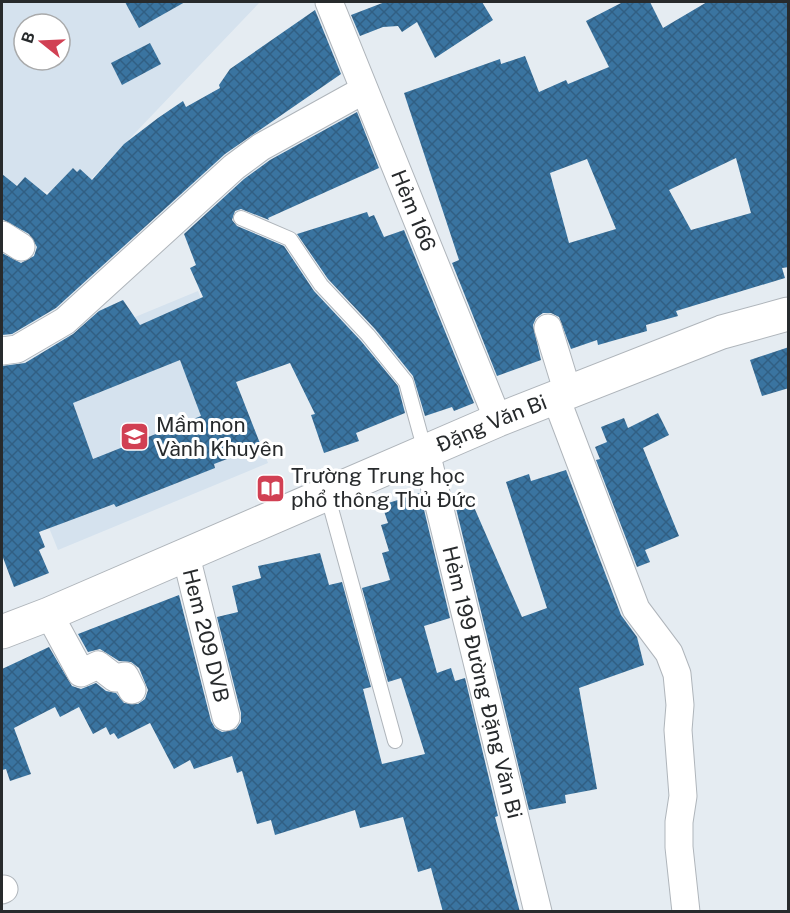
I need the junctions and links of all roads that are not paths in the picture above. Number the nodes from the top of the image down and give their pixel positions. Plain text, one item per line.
1 (329, 2) edge
2 (364, 90) junction
3 (241, 218) dead end
4 (789, 314) edge
5 (548, 328) dead end
6 (2, 351) edge
7 (562, 395) junction
8 (498, 420) junction
9 (426, 452) junction
10 (327, 493) junction
11 (186, 556) junction
12 (49, 614) junction
13 (2, 632) edge
14 (132, 690) dead end
15 (226, 717) dead end
16 (395, 741) dead end
17 (538, 912) edge
18 (686, 912) edge

1 - 2 street, Hẻm 166
2 - 6 street
2 - 8 street, Hẻm 166
3 - 9 lane
4 - 7 main road, Đặng Văn Bi
5 - 7 street
7 - 8 main road, Đặng Văn Bi
7 - 18 street
8 - 9 main road, Đặng Văn Bi
9 - 10 main road, Đặng Văn Bi
9 - 17 street, Hẻm 199 Đường Đặng Văn Bi
10 - 11 main road, Đặng Văn Bi
10 - 16 lane
11 - 12 main road, Đặng Văn Bi
11 - 15 street, Hem 209 DVB
12 - 13 main road, Đặng Văn Bi
12 - 14 street

